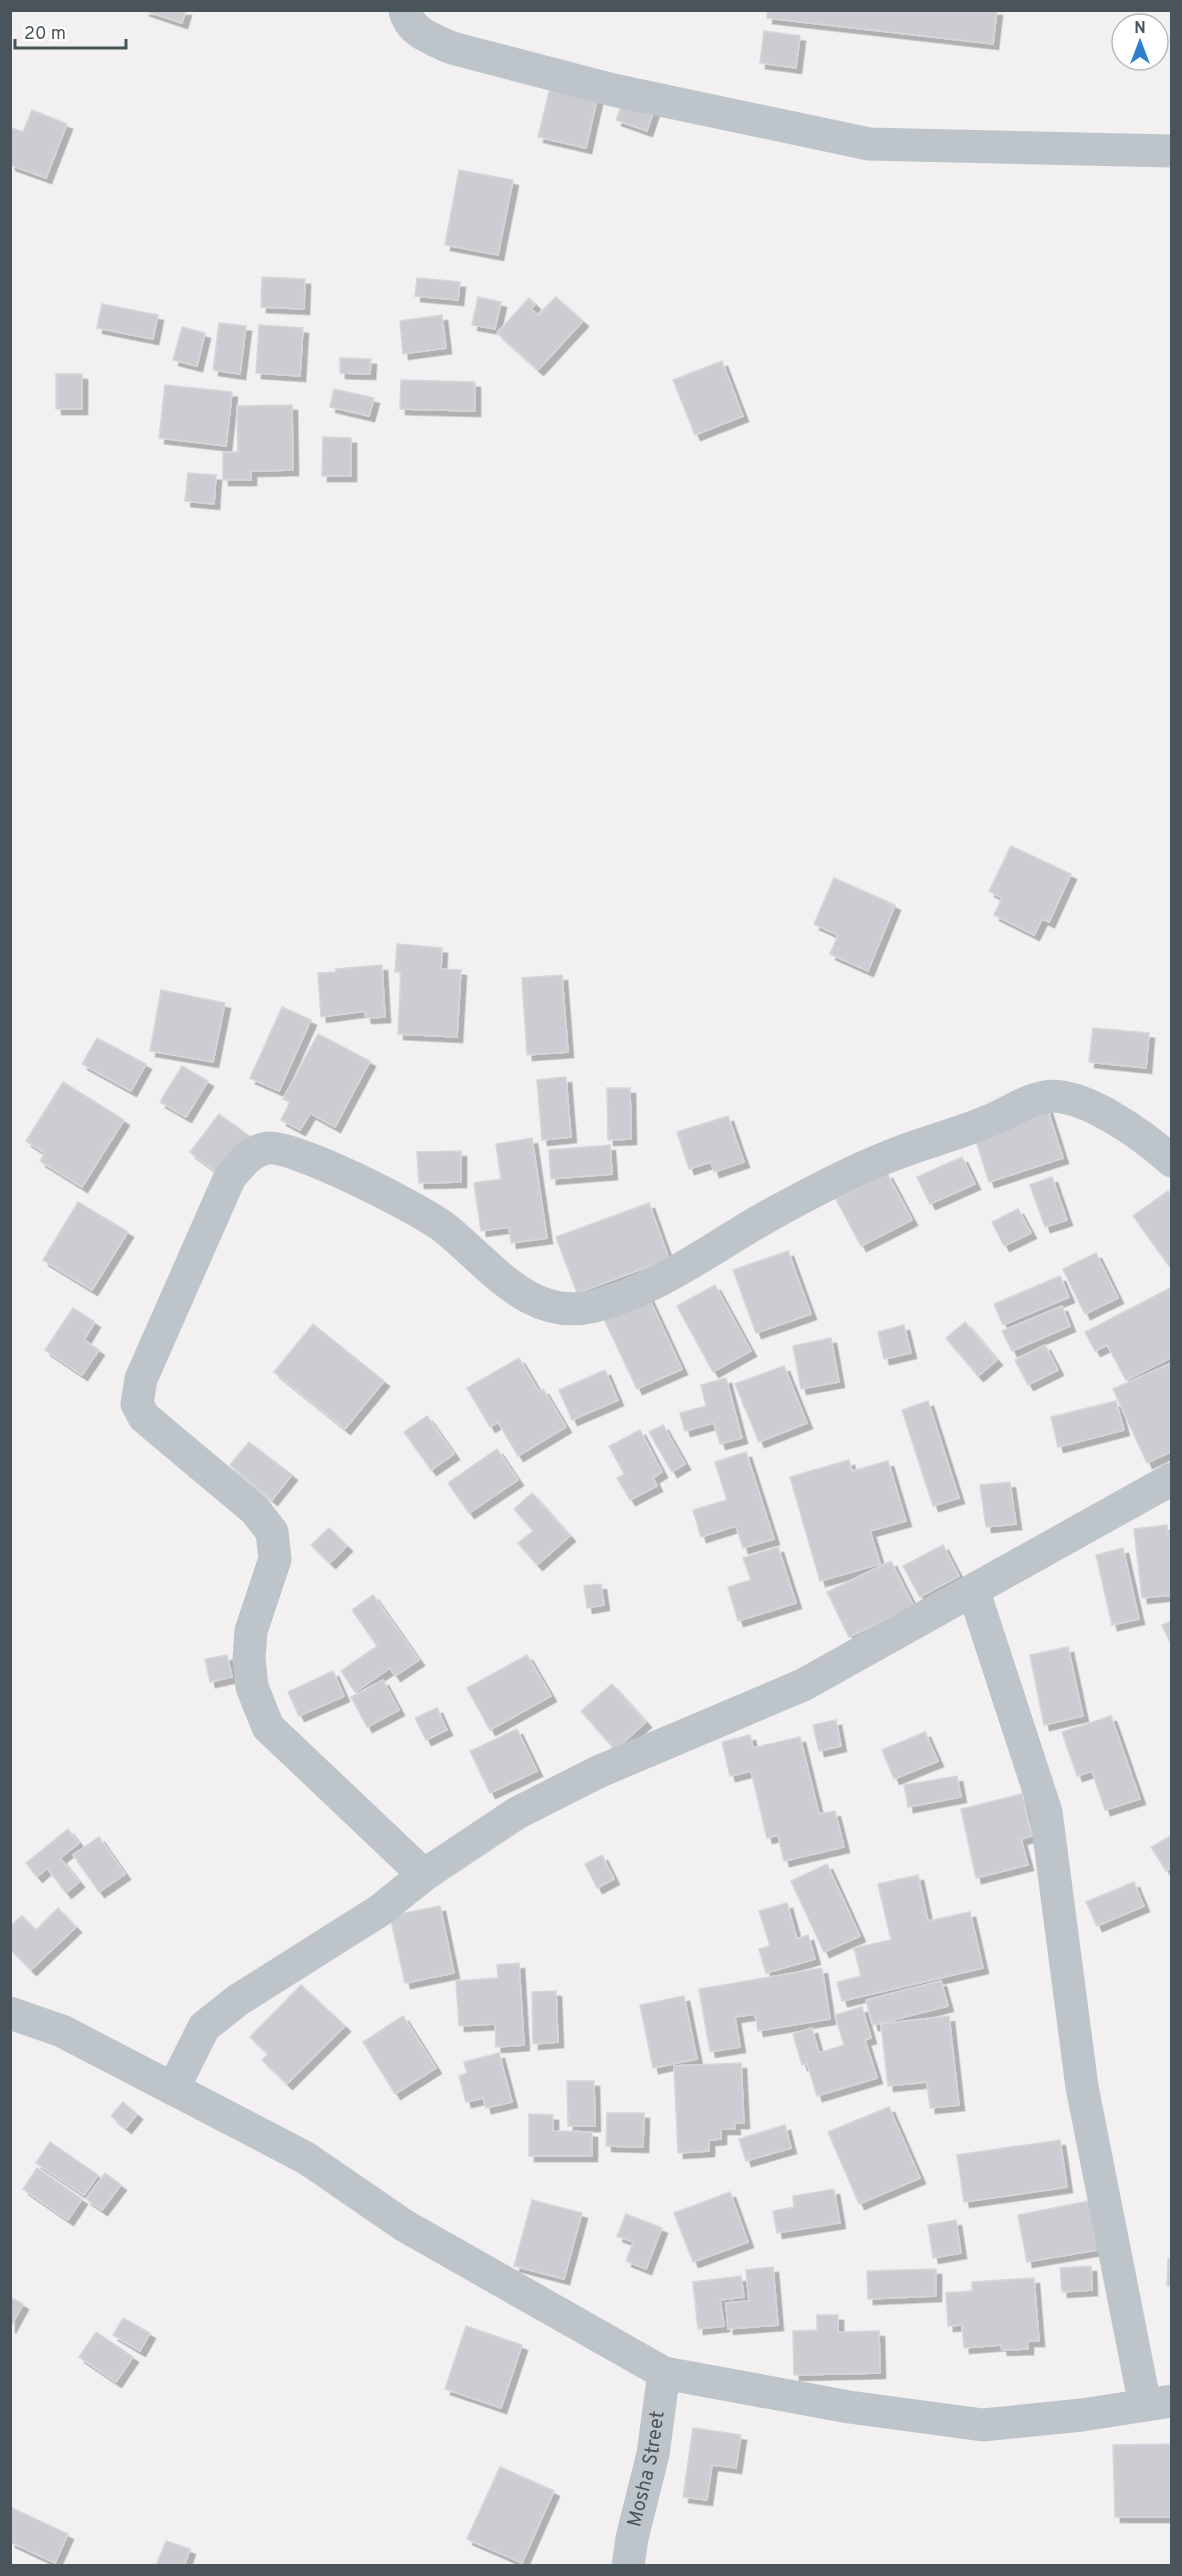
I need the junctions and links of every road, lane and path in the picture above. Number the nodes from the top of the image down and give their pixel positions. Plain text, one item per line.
1 (405, 10) edge
2 (1172, 151) edge
3 (1172, 1161) edge
4 (1172, 1479) edge
5 (974, 1592) junction
6 (424, 1875) junction
7 (10, 2013) edge
8 (173, 2089) junction
9 (664, 2373) junction
10 (1158, 2403) edge
11 (628, 2565) edge

1 - 2 street
3 - 6 street
4 - 5 street
5 - 6 street
5 - 10 street
6 - 8 street
7 - 8 street
8 - 9 street
9 - 10 street
9 - 11 street, Mosha Street

